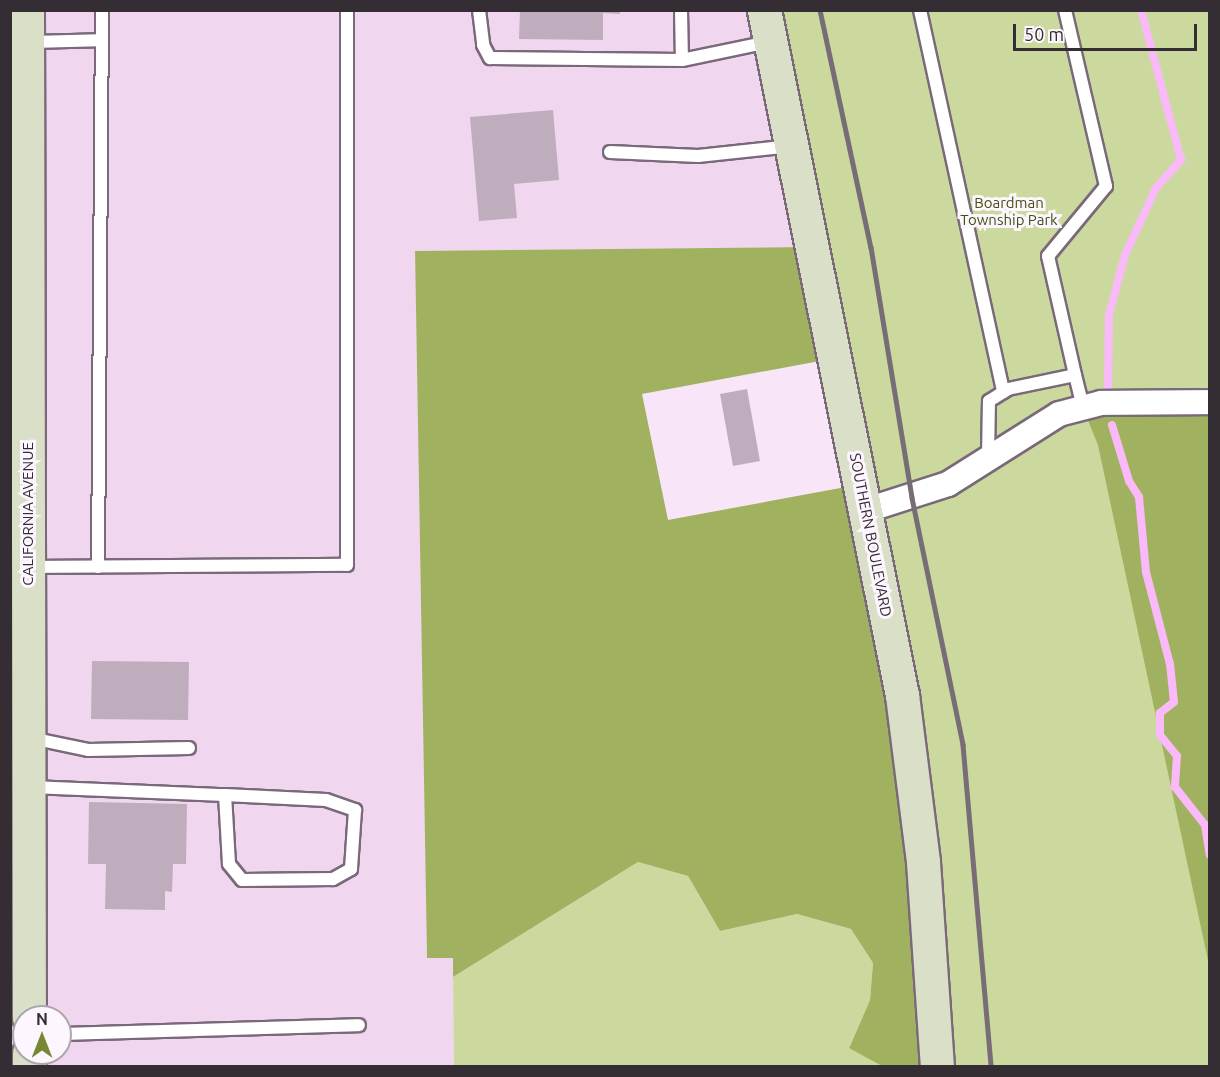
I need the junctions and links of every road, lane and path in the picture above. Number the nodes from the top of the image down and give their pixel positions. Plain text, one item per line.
1 (102, 10) edge
2 (347, 10) edge
3 (479, 10) edge
4 (681, 10) edge
5 (920, 10) edge
6 (1065, 10) edge
7 (27, 26) edge
8 (767, 26) edge
9 (102, 40) junction
10 (682, 60) junction
11 (792, 146) junction
12 (610, 152) dead end
13 (19, 292) edge
14 (1076, 375) junction
15 (1003, 392) junction
16 (1209, 402) edge
17 (1083, 408) junction
18 (988, 456) junction
19 (867, 510) junction
20 (28, 567) junction
21 (98, 567) junction
22 (30, 738) junction
23 (189, 748) dead end
24 (30, 787) junction
25 (225, 795) junction
26 (20, 872) edge
27 (28, 1005) edge
28 (359, 1024) dead end
29 (72, 1034) edge
30 (937, 1066) edge

1 - 9 lane
2 - 21 lane
3 - 10 lane
4 - 10 lane
5 - 15 lane
6 - 14 lane
7 - 9 lane
7 - 13 street, CALIFORNIA AVENUE
8 - 10 lane
8 - 11 street, SOUTHERN BOULEVARD
9 - 21 lane
11 - 12 lane
11 - 19 street, SOUTHERN BOULEVARD
13 - 20 street, CALIFORNIA AVENUE
14 - 15 lane
14 - 17 lane
15 - 18 lane
16 - 17 street
17 - 18 street
18 - 19 street
19 - 30 street, SOUTHERN BOULEVARD
20 - 21 lane
20 - 22 street, CALIFORNIA AVENUE
22 - 23 lane
22 - 24 street, CALIFORNIA AVENUE
24 - 25 lane
24 - 26 street, CALIFORNIA AVENUE
25 - 25 lane
26 - 27 street, CALIFORNIA AVENUE
28 - 29 lane

